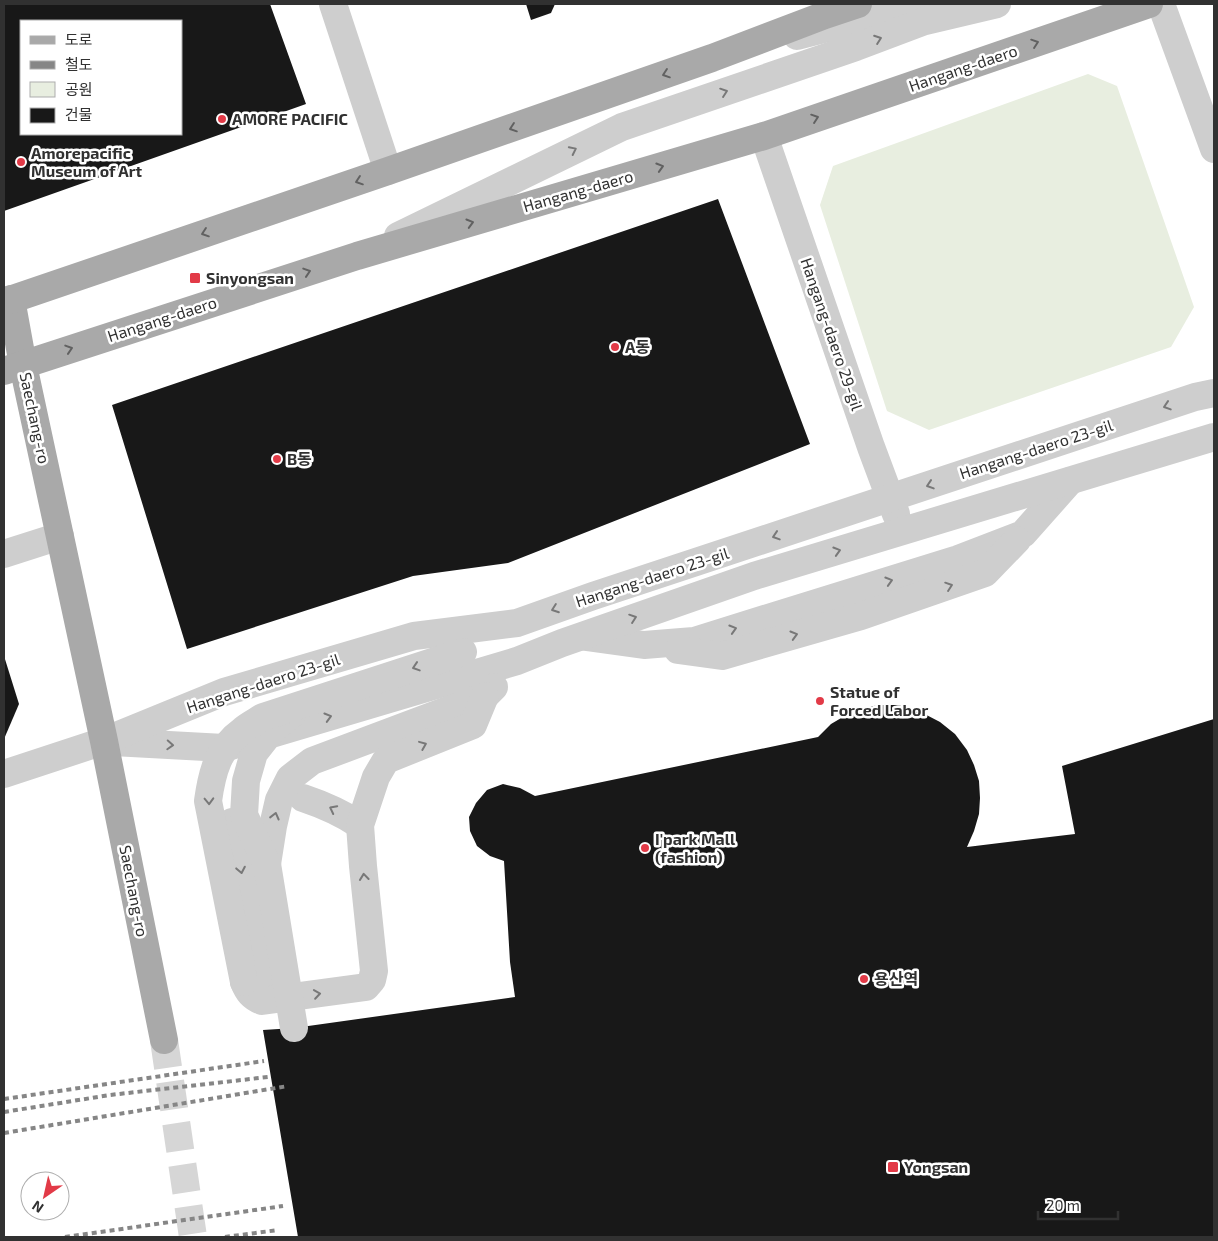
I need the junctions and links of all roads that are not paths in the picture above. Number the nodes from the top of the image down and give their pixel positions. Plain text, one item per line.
1 (333, 4) edge
2 (858, 4) edge
3 (921, 4) edge
4 (997, 4) edge
5 (1149, 4) edge
6 (1161, 4) edge
7 (823, 9) edge
8 (712, 58) junction
9 (764, 136) junction
10 (1214, 149) edge
11 (388, 171) junction
12 (356, 256) junction
13 (7, 300) edge
14 (13, 368) edge
15 (1214, 393) edge
16 (1214, 438) edge
17 (1070, 481) junction
18 (890, 498) junction
19 (902, 532) junction
20 (60, 536) junction
21 (4, 554) edge
22 (517, 623) junction
23 (582, 636) junction
24 (528, 656) junction
25 (480, 697) junction
26 (304, 704) junction
27 (104, 741) junction
28 (4, 774) edge
29 (303, 798) dead end
30 (232, 822) dead end
31 (360, 825) junction
32 (267, 864) junction
33 (279, 999) junction
34 (294, 1028) dead end
35 (164, 1040) tunnel mouth

1 - 11 street
2 - 7 main road
3 - 8 street
12 -> 4 street
9 -> 5 main road, Hangang-daero
6 - 10 street
7 - 8 main road
8 -> 11 main road
12 -> 9 main road, Hangang-daero
9 - 18 street, Hangang-daero 29-gil
11 -> 13 main road
14 -> 12 main road, Hangang-daero
13 - 14 main road, Saechang-ro
14 - 20 main road, Saechang-ro
15 -> 18 street, Hangang-daero 23-gil
16 - 17 street, Hangang-daero 23-gil
17 - 19 street, Hangang-daero 23-gil
23 -> 17 street
18 - 19 street, Hangang-daero 29-gil
18 -> 22 street, Hangang-daero 23-gil
23 -> 19 street, Hangang-daero 23-gil
20 - 21 street
20 - 27 main road, Saechang-ro
22 -> 26 street, bridge
22 - 27 street, Hangang-daero 23-gil
23 - 24 street, Hangang-daero 23-gil
24 - 25 street
27 -> 24 street, Hangang-daero 23-gil
31 -> 25 street
32 -> 25 street
26 - 32 street, bridge
26 -> 33 street, bridge
27 - 28 street
27 - 35 main road, Saechang-ro
31 -> 29 street
30 -> 33 street
33 -> 31 street
32 - 34 street, bridge

